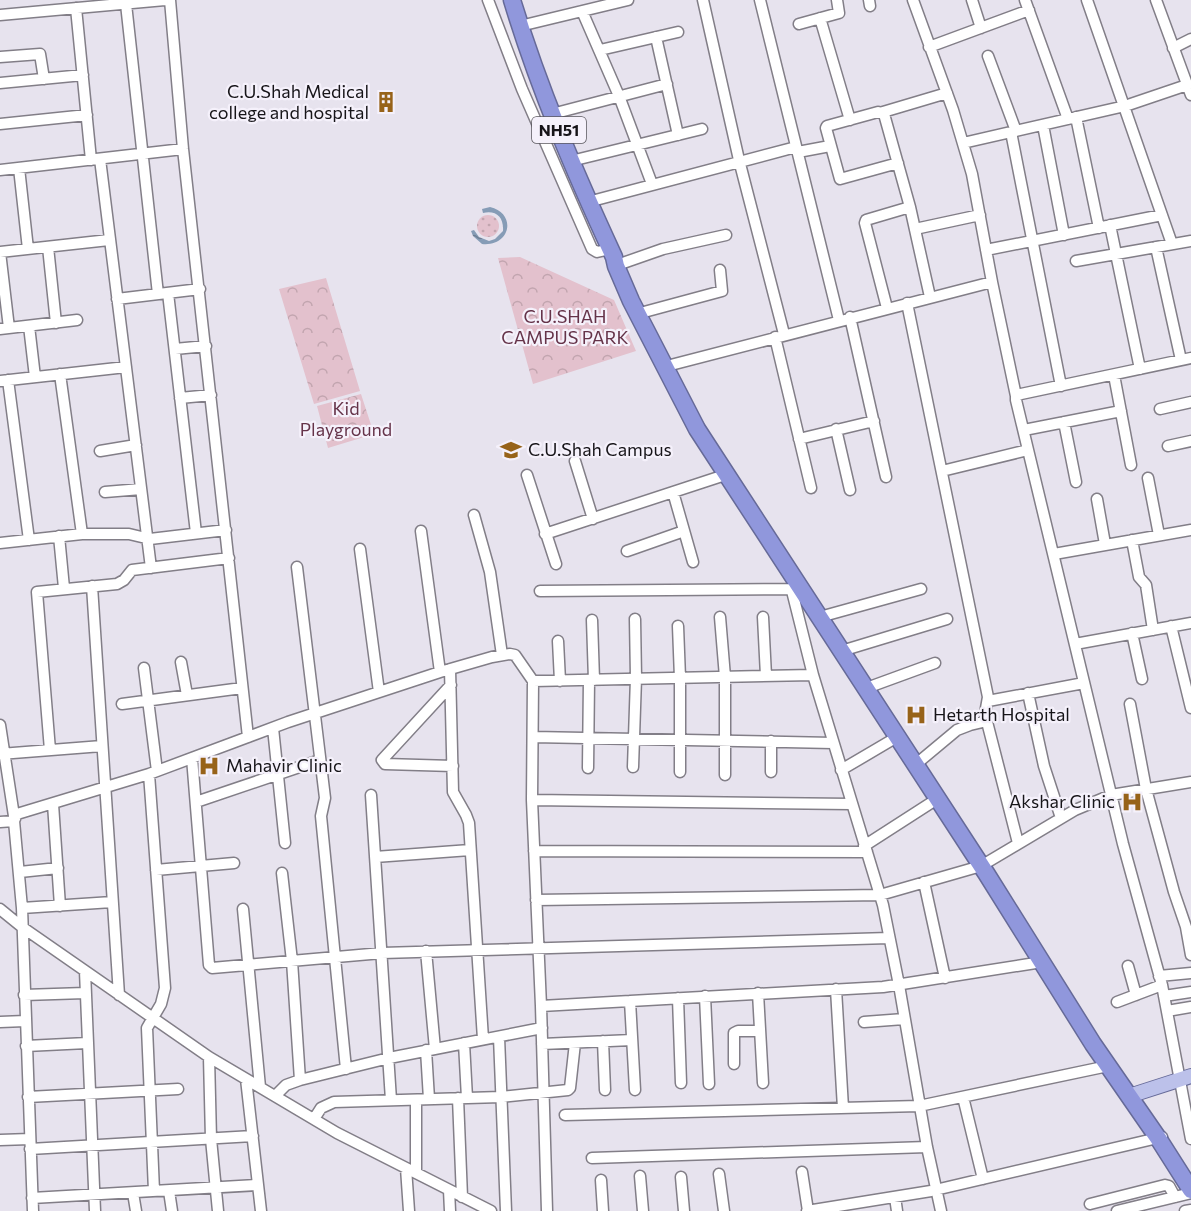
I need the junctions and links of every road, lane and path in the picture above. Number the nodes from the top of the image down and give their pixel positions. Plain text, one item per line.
1 (25, 0) edge
2 (165, 0) edge
3 (170, 0) edge
4 (488, 0) edge
5 (512, 0) edge
6 (628, 0) edge
7 (703, 0) edge
8 (760, 0) edge
9 (837, 0) edge
10 (913, 0) edge
11 (972, 0) edge
12 (1087, 0) edge
13 (1156, 0) edge
14 (126, 4) junction
15 (79, 5) edge
16 (1027, 5) edge
17 (582, 11) junction
18 (27, 13) junction
19 (0, 15) edge
20 (820, 18) junction
21 (799, 24) dead end
22 (520, 26) junction
23 (981, 28) junction
24 (678, 32) dead end
25 (656, 37) junction
26 (1191, 39) edge
27 (929, 47) junction
28 (1173, 48) junction
29 (600, 50) junction
30 (988, 56) dead end
31 (0, 57) edge
32 (82, 75) junction
33 (44, 79) junction
34 (0, 83) edge
35 (667, 84) junction
36 (1189, 90) edge
37 (947, 93) junction
38 (619, 96) junction
39 (1125, 106) junction
40 (883, 112) junction
41 (552, 114) junction
42 (87, 115) junction
43 (1072, 118) junction
44 (850, 120) junction
45 (0, 124) edge
46 (1043, 125) junction
47 (702, 129) dead end
48 (1014, 131) junction
49 (678, 135) junction
50 (963, 143) junction
51 (638, 145) junction
52 (830, 146) junction
53 (183, 149) junction
54 (797, 150) junction
55 (143, 154) junction
56 (95, 159) junction
57 (739, 160) junction
58 (571, 161) junction
59 (898, 163) junction
60 (19, 168) junction
61 (0, 170) edge
62 (652, 184) junction
63 (588, 202) junction
64 (910, 207) junction
65 (980, 215) junction
66 (1162, 215) junction
67 (1105, 226) junction
68 (915, 229) junction
69 (726, 235) dead end
70 (1064, 235) junction
71 (110, 240) junction
72 (1032, 241) junction
73 (1191, 241) edge
74 (1172, 244) junction
75 (48, 247) junction
76 (1156, 247) junction
77 (28, 249) junction
78 (986, 250) junction
79 (0, 252) edge
80 (1116, 253) junction
81 (615, 257) junction
82 (1076, 261) dead end
83 (720, 270) dead end
84 (992, 282) junction
85 (200, 289) junction
86 (2, 290) edge
87 (163, 293) junction
88 (930, 297) junction
89 (117, 299) junction
90 (907, 303) junction
91 (886, 308) junction
92 (644, 312) junction
93 (845, 319) junction
94 (77, 321) dead end
95 (56, 323) junction
96 (29, 326) junction
97 (4, 328) edge
98 (780, 336) junction
99 (206, 346) junction
100 (175, 349) junction
101 (1186, 359) edge
102 (666, 365) junction
103 (126, 367) junction
104 (1140, 369) junction
105 (60, 374) junction
106 (1114, 375) junction
107 (35, 377) junction
108 (4, 380) edge
109 (1061, 386) junction
110 (211, 395) junction
111 (1016, 396) junction
112 (180, 398) junction
113 (1191, 402) edge
114 (1160, 409) dead end
115 (1121, 411) junction
116 (874, 421) junction
117 (1064, 422) junction
118 (836, 429) junction
119 (1024, 430) junction
120 (799, 439) junction
121 (1191, 441) edge
122 (136, 445) junction
123 (1168, 446) dead end
124 (100, 450) dead end
125 (1028, 450) junction
126 (575, 460) dead end
127 (1131, 465) dead end
128 (942, 471) junction
129 (527, 475) dead end
130 (725, 475) junction
131 (886, 477) dead end
132 (1148, 478) dead end
133 (1076, 482) dead end
134 (811, 488) dead end
135 (141, 489) junction
136 (850, 490) dead end
137 (105, 492) dead end
138 (673, 492) junction
139 (1097, 499) dead end
140 (474, 515) dead end
141 (592, 519) junction
142 (226, 530) junction
143 (1191, 530) edge
144 (421, 531) dead end
145 (684, 531) junction
146 (196, 533) junction
147 (82, 534) junction
148 (545, 534) junction
149 (1159, 535) junction
150 (59, 536) junction
151 (148, 539) junction
152 (29, 540) junction
153 (1132, 540) junction
154 (0, 543) edge
155 (1105, 544) junction
156 (360, 549) dead end
157 (627, 551) dead end
158 (1054, 554) junction
159 (229, 558) junction
160 (693, 562) dead end
161 (556, 564) dead end
162 (297, 567) dead end
163 (151, 568) junction
164 (92, 586) junction
165 (64, 588) junction
166 (795, 588) junction
167 (921, 589) dead end
168 (540, 591) dead end
169 (827, 615) junction
170 (763, 617) dead end
171 (635, 618) dead end
172 (720, 618) dead end
173 (946, 619) dead end
174 (592, 620) dead end
175 (1191, 623) edge
176 (678, 626) dead end
177 (1171, 626) junction
178 (1153, 630) junction
179 (1132, 633) junction
180 (558, 642) dead end
181 (1075, 644) junction
182 (848, 649) junction
183 (502, 656) junction
184 (181, 662) dead end
185 (935, 663) dead end
186 (144, 668) dead end
187 (445, 671) junction
188 (813, 675) junction
189 (766, 676) junction
190 (724, 677) junction
191 (636, 678) junction
192 (680, 678) junction
193 (1142, 679) dead end
194 (592, 680) junction
195 (533, 681) junction
196 (560, 681) junction
197 (1084, 683) junction
198 (450, 685) junction
199 (872, 687) junction
200 (242, 688) junction
201 (379, 692) junction
202 (1028, 693) junction
203 (187, 695) junction
204 (148, 700) junction
205 (988, 701) junction
206 (122, 704) dead end
207 (1130, 704) dead end
208 (1191, 708) edge
209 (314, 714) junction
210 (987, 722) junction
211 (0, 725) edge
212 (273, 728) junction
213 (248, 737) junction
214 (533, 737) junction
215 (897, 737) junction
216 (588, 739) junction
217 (634, 739) junction
218 (680, 740) junction
219 (725, 740) junction
220 (771, 741) junction
221 (833, 743) junction
222 (102, 746) junction
223 (50, 750) junction
224 (2, 754) edge
225 (192, 758) junction
226 (320, 760) junction
227 (918, 763) junction
228 (453, 766) junction
229 (633, 767) dead end
230 (588, 768) dead end
231 (841, 770) junction
232 (153, 772) junction
233 (680, 772) dead end
234 (771, 772) dead end
235 (278, 774) junction
236 (725, 775) dead end
237 (1191, 782) edge
238 (104, 786) junction
239 (1146, 789) junction
240 (371, 795) dead end
241 (1111, 795) junction
242 (937, 799) junction
243 (532, 800) junction
244 (196, 802) junction
245 (53, 804) junction
246 (851, 804) junction
247 (14, 818) junction
248 (1061, 819) junction
249 (0, 822) edge
250 (285, 843) dead end
251 (1018, 843) junction
252 (866, 849) junction
253 (470, 850) junction
254 (534, 851) junction
255 (375, 857) junction
256 (234, 863) dead end
257 (983, 864) junction
258 (200, 867) junction
259 (58, 868) junction
260 (156, 870) junction
261 (20, 872) junction
262 (282, 873) dead end
263 (924, 882) junction
264 (880, 895) junction
265 (536, 900) junction
266 (112, 902) junction
267 (60, 906) junction
268 (22, 908) junction
269 (0, 909) edge
270 (243, 909) dead end
271 (22, 927) junction
272 (889, 938) junction
273 (538, 947) junction
274 (477, 949) junction
275 (426, 951) junction
276 (382, 953) junction
277 (1191, 955) edge
278 (336, 957) junction
279 (292, 961) junction
280 (1042, 962) junction
281 (248, 964) junction
282 (1128, 966) dead end
283 (85, 971) junction
284 (1191, 973) edge
285 (945, 978) junction
286 (899, 985) junction
287 (1162, 986) junction
288 (836, 989) junction
289 (1191, 992) edge
290 (85, 993) junction
291 (759, 993) junction
292 (24, 995) junction
293 (119, 995) junction
294 (1136, 995) junction
295 (705, 996) junction
296 (678, 998) junction
297 (630, 1001) junction
298 (1117, 1002) dead end
299 (541, 1006) junction
300 (1191, 1007) edge
301 (1167, 1011) junction
302 (153, 1018) junction
303 (904, 1019) junction
304 (25, 1021) junction
305 (0, 1022) edge
306 (864, 1022) dead end
307 (542, 1028) junction
308 (760, 1031) junction
309 (499, 1037) junction
310 (483, 1040) junction
311 (632, 1040) junction
312 (603, 1041) junction
313 (575, 1042) junction
314 (87, 1043) junction
315 (464, 1043) junction
316 (542, 1044) junction
317 (26, 1046) junction
318 (431, 1050) junction
319 (208, 1057) junction
320 (389, 1058) junction
321 (735, 1064) dead end
322 (1108, 1066) junction
323 (346, 1069) junction
324 (1187, 1077) edge
325 (246, 1079) junction
326 (300, 1080) junction
327 (681, 1083) dead end
328 (763, 1083) dead end
329 (709, 1084) dead end
330 (260, 1087) junction
331 (178, 1089) dead end
332 (605, 1090) dead end
333 (635, 1090) dead end
334 (149, 1091) junction
335 (543, 1093) junction
336 (89, 1094) junction
337 (1133, 1094) junction
338 (275, 1096) junction
339 (28, 1097) junction
340 (501, 1097) junction
341 (963, 1097) junction
342 (462, 1098) junction
343 (429, 1099) junction
344 (391, 1100) junction
345 (416, 1100) junction
346 (919, 1106) junction
347 (843, 1108) junction
348 (565, 1115) dead end
349 (314, 1119) junction
350 (1191, 1134) edge
351 (253, 1136) junction
352 (1161, 1137) junction
353 (211, 1138) junction
354 (0, 1140) edge
355 (151, 1142) junction
356 (30, 1144) junction
357 (91, 1145) junction
358 (927, 1146) junction
359 (592, 1158) dead end
360 (411, 1171) junction
361 (802, 1172) dead end
362 (719, 1174) dead end
363 (640, 1176) dead end
364 (1191, 1176) edge
365 (681, 1177) dead end
366 (983, 1179) junction
367 (601, 1180) dead end
368 (258, 1185) junction
369 (216, 1188) junction
370 (936, 1189) junction
371 (449, 1190) junction
372 (154, 1191) junction
373 (169, 1191) junction
374 (1191, 1191) edge
375 (133, 1193) junction
376 (94, 1196) junction
377 (462, 1197) junction
378 (895, 1197) junction
379 (1175, 1197) junction
380 (32, 1198) junction
381 (1090, 1204) dead end
382 (854, 1207) edge
383 (1191, 1210) edge
384 (33, 1211) edge
385 (95, 1211) edge
386 (136, 1211) edge
387 (172, 1211) edge
388 (218, 1211) edge
389 (261, 1211) edge
390 (409, 1211) edge
391 (450, 1211) edge
392 (491, 1211) edge
393 (506, 1211) edge
394 (547, 1211) edge
395 (603, 1211) edge
396 (643, 1211) edge
397 (684, 1211) edge
398 (724, 1211) edge
399 (808, 1211) edge
400 (897, 1211) edge
401 (942, 1211) edge
402 (1117, 1211) edge
403 (1185, 1211) edge

1 - 18 street
2 - 14 street
3 - 53 street
4 - 81 street
5 - 22 highway, NH51
6 - 17 street
7 - 57 street
8 - 54 street
9 - 20 street
10 - 27 street
11 - 23 street
12 - 39 street
13 - 28 street
14 - 15 street
14 - 55 street
15 - 18 street
15 - 32 street
16 - 23 street
16 - 43 street
17 - 22 street
17 - 29 street
18 - 19 street
20 - 21 street
20 - 44 street
22 - 41 highway, NH51
23 - 27 street
24 - 25 street
25 - 29 street
25 - 35 street
26 - 28 street
27 - 37 street
28 - 36 street
29 - 38 street
30 - 48 street
31 - 33 street
32 - 33 street
32 - 42 street
33 - 34 street
35 - 38 street
35 - 49 street
36 - 39 street
37 - 40 street
37 - 50 street
38 - 41 street
38 - 51 street
39 - 43 street
39 - 66 street
40 - 44 street
40 - 59 street
41 - 58 highway, NH51
42 - 45 street
42 - 56 street
43 - 46 street
43 - 67 street
44 - 52 street
46 - 48 street
46 - 70 street
47 - 49 street
48 - 50 street
48 - 72 street
49 - 51 street
50 - 65 street
51 - 58 street
51 - 62 street
52 - 54 street
52 - 59 street
53 - 55 street
53 - 85 street
54 - 57 street
54 - 93 street
55 - 56 street
55 - 87 street
56 - 60 street
56 - 71 street
57 - 62 street
57 - 98 street
58 - 63 highway, NH51
59 - 64 street
60 - 61 street
60 - 77 street
62 - 63 street
63 - 81 highway, NH51
64 - 68 street
64 - 91 street
65 - 68 street
65 - 78 street
66 - 67 street
66 - 74 street
67 - 70 street
67 - 80 street
68 - 88 street
69 - 81 street
70 - 72 street
71 - 75 street
71 - 89 street
72 - 78 street
72 - 109 street
73 - 74 street
74 - 76 street
75 - 77 street
75 - 95 street
76 - 80 street
76 - 101 street
77 - 79 street
78 - 84 street
79 - 86 street
80 - 82 street
80 - 104 street
81 - 92 highway, NH51
81 - 102 highway, NH51
83 - 92 street
84 - 88 street
84 - 111 street
85 - 87 street
85 - 99 street
86 - 97 street
87 - 89 street
87 - 100 street
88 - 90 street
89 - 103 street
90 - 91 street
90 - 128 street
91 - 93 street
92 - 102 highway, NH51
93 - 98 street
93 - 116 street
94 - 95 street
95 - 96 street
96 - 97 street
96 - 107 street
98 - 102 street
98 - 120 street
99 - 100 street
99 - 110 street
100 - 112 street
101 - 104 street
102 - 130 highway, NH51
102 - 169 highway, NH51
103 - 105 street
103 - 122 street
104 - 106 street
105 - 107 street
105 - 147 street
106 - 109 street
106 - 115 street
107 - 108 street
108 - 152 street
109 - 111 street
110 - 112 street
110 - 142 street
111 - 119 street
112 - 146 street
113 - 114 street
115 - 117 street
115 - 127 street
116 - 118 street
116 - 131 street
117 - 119 street
117 - 133 street
118 - 120 street
118 - 136 street
119 - 125 street
120 - 134 street
121 - 123 street
122 - 124 street
122 - 135 street
125 - 128 street
125 - 158 street
126 - 141 street
128 - 205 street
129 - 148 street
130 - 138 street
130 - 166 highway, NH51
132 - 149 street
135 - 137 street
135 - 151 street
138 - 141 street
138 - 145 street
139 - 155 street
140 - 183 street
141 - 148 street
142 - 146 street
142 - 159 street
143 - 149 street
144 - 187 street
145 - 157 street
145 - 160 street
146 - 151 street
147 - 150 street
147 - 151 street
148 - 161 street
149 - 153 street
150 - 152 street
150 - 165 street
151 - 163 street
152 - 154 street
153 - 155 street
153 - 178 street
155 - 158 street
156 - 201 street
158 - 181 street
159 - 163 street
159 - 200 street
162 - 209 street
163 - 164 street
164 - 165 street
164 - 222 street
165 - 223 street
166 - 168 street
166 - 188 street
166 - 215 highway, NH51
167 - 169 street
169 - 182 highway, NH51
170 - 189 street
171 - 191 street
172 - 190 street
173 - 182 street
174 - 194 street
175 - 177 street
176 - 192 street
177 - 178 street
177 - 208 street
178 - 179 street
179 - 181 street
179 - 193 street
180 - 196 street
181 - 197 street
182 - 199 highway, NH51
183 - 187 street
183 - 195 street
184 - 203 street
185 - 199 street
186 - 204 street
187 - 198 street
187 - 201 street
188 - 189 street
188 - 221 street
189 - 190 street
190 - 192 street
190 - 219 street
191 - 192 street
191 - 194 street
191 - 217 street
192 - 218 street
194 - 196 street
194 - 216 street
195 - 196 street
195 - 214 street
197 - 202 street
197 - 241 street
198 - 228 street
198 - 228 street
199 - 227 highway, NH51
200 - 203 street
200 - 213 street
201 - 209 street
202 - 205 street
202 - 248 street
203 - 204 street
204 - 206 street
204 - 232 street
205 - 210 street
207 - 239 street
209 - 212 street
209 - 226 street
210 - 227 street
210 - 251 street
211 - 224 street
212 - 213 street
212 - 235 street
213 - 225 street
214 - 216 street
214 - 243 street
215 - 227 highway, NH51
215 - 231 street
216 - 217 street
216 - 230 street
217 - 218 street
217 - 229 street
218 - 219 street
218 - 233 street
219 - 220 street
219 - 236 street
220 - 221 street
220 - 234 street
221 - 231 street
222 - 223 street
222 - 238 street
223 - 224 street
224 - 247 street
225 - 232 street
225 - 244 street
226 - 235 street
226 - 278 street
227 - 242 highway, NH51
227 - 257 highway, NH51
228 - 253 street
231 - 246 street
232 - 238 street
232 - 260 street
235 - 244 street
235 - 250 street
237 - 239 street
238 - 245 street
238 - 266 street
239 - 241 street
239 - 277 street
240 - 255 street
241 - 248 street
241 - 287 street
242 - 252 street
242 - 257 highway, NH51
243 - 246 street
243 - 254 street
244 - 258 street
245 - 247 street
245 - 259 street
246 - 252 street
247 - 249 street
247 - 261 street
248 - 251 street
251 - 257 street
252 - 254 street
252 - 264 street
253 - 255 street
253 - 274 street
254 - 265 street
255 - 276 street
256 - 258 street
257 - 263 street
257 - 280 highway, NH51
257 - 337 highway, NH51
258 - 260 street
258 - 281 street
259 - 261 street
259 - 267 street
260 - 302 street
261 - 268 street
262 - 279 street
263 - 264 street
263 - 285 street
264 - 265 street
264 - 272 street
265 - 273 street
266 - 267 street
266 - 293 street
267 - 268 street
268 - 271 street
269 - 271 street
270 - 281 street
271 - 283 street
271 - 292 street
272 - 273 street
272 - 286 street
273 - 274 street
273 - 299 street
274 - 275 street
274 - 310 street
275 - 276 street
275 - 318 street
276 - 278 street
276 - 320 street
278 - 279 street
278 - 323 street
279 - 281 street
279 - 326 street
280 - 285 street
280 - 322 highway, NH51
281 - 330 street
282 - 294 street
283 - 290 street
283 - 293 street
284 - 287 street
285 - 286 street
286 - 288 street
286 - 303 street
287 - 289 street
287 - 294 street
287 - 301 street
288 - 291 street
288 - 347 street
290 - 292 street
290 - 314 street
291 - 295 street
291 - 308 street
292 - 304 street
293 - 302 street
294 - 298 street
295 - 296 street
295 - 329 street
296 - 297 street
296 - 327 street
297 - 299 street
297 - 311 street
299 - 307 street
300 - 301 street
301 - 324 street
302 - 319 street
302 - 334 street
303 - 306 street
303 - 346 street
304 - 305 street
304 - 317 street
307 - 309 street
307 - 316 street
308 - 321 street
308 - 328 street
309 - 310 street
309 - 340 street
310 - 315 street
311 - 312 street
311 - 333 street
312 - 313 street
312 - 332 street
313 - 316 street
313 - 335 street
314 - 317 street
314 - 336 street
315 - 318 street
315 - 342 street
316 - 335 street
317 - 339 street
318 - 320 street
318 - 343 street
319 - 325 street
319 - 353 street
320 - 323 street
320 - 344 street
322 - 337 highway, NH51
322 - 341 street
323 - 326 street
324 - 337 main road
324 - 350 street
325 - 330 street
325 - 351 street
326 - 338 street
330 - 338 street
331 - 334 street
334 - 336 street
334 - 355 street
335 - 340 street
335 - 394 street
336 - 339 street
336 - 357 street
337 - 352 highway, NH51
338 - 349 street
339 - 356 street
340 - 342 street
340 - 393 street
341 - 346 street
341 - 366 street
342 - 343 street
342 - 377 street
343 - 345 street
344 - 345 street
344 - 349 street
345 - 360 street
346 - 347 street
346 - 358 street
347 - 348 street
349 - 360 street
351 - 353 street
351 - 368 street
352 - 364 highway, NH51
352 - 366 street
352 - 374 highway, NH51
353 - 355 street
353 - 369 street
354 - 356 street
355 - 357 street
355 - 372 street
356 - 357 street
356 - 380 street
357 - 376 street
358 - 359 street
358 - 370 street
360 - 371 street
360 - 390 street
361 - 399 street
362 - 398 street
363 - 396 street
365 - 397 street
366 - 370 street
367 - 395 street
368 - 369 street
368 - 389 street
369 - 373 street
369 - 388 street
370 - 378 street
370 - 401 street
371 - 377 street
371 - 391 street
372 - 373 street
372 - 375 street
373 - 387 street
374 - 379 street
375 - 376 street
375 - 386 street
376 - 380 street
376 - 385 street
377 - 392 street
378 - 382 street
378 - 400 street
379 - 381 street
379 - 402 street
380 - 384 street
382 - 399 street
383 - 403 street

